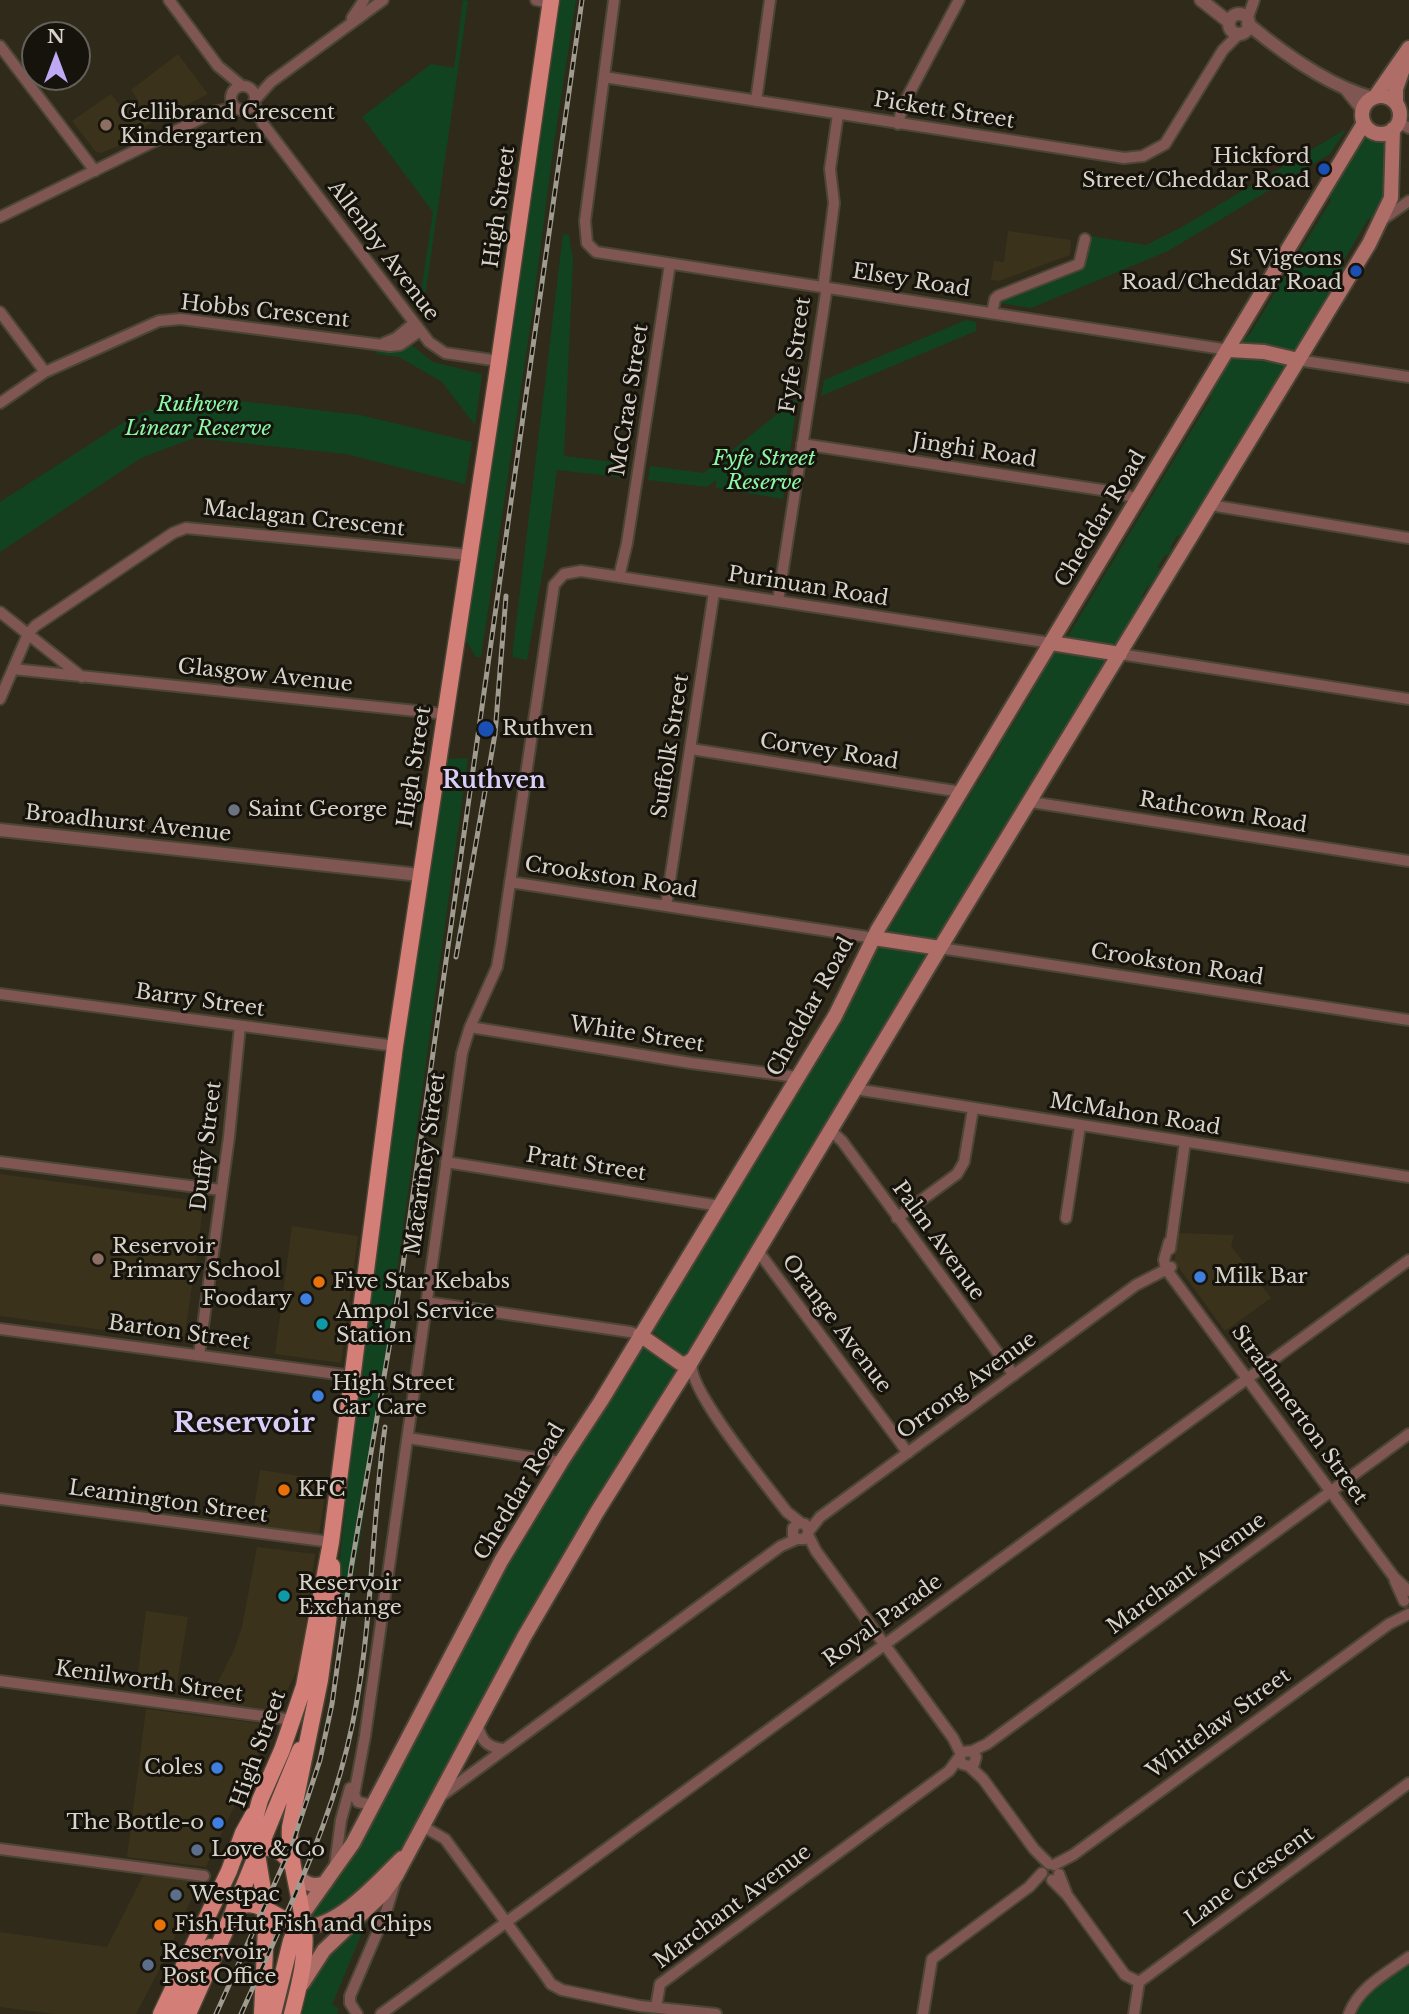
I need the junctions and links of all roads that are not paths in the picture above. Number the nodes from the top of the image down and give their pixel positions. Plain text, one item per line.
1 (169, 0) edge
2 (363, 0) edge
3 (383, 0) edge
4 (614, 0) edge
5 (770, 0) edge
6 (958, 0) edge
7 (1201, 0) edge
8 (1253, 0) edge
9 (546, 1) edge
10 (348, 23) junction
11 (1239, 24) junction
12 (0, 46) edge
13 (1409, 50) edge
14 (604, 78) junction
15 (1346, 89) junction
16 (1374, 97) junction
17 (243, 99) junction
18 (756, 101) junction
19 (1396, 103) junction
20 (838, 114) junction
21 (1363, 117) junction
22 (898, 124) junction
23 (1400, 126) edge
24 (95, 171) junction
25 (1409, 201) edge
26 (0, 217) edge
27 (1382, 220) junction
28 (1085, 239) dead end
29 (670, 264) junction
30 (825, 288) junction
31 (0, 312) edge
32 (992, 313) junction
33 (417, 327) junction
34 (1229, 350) junction
35 (1298, 360) junction
36 (499, 361) junction
37 (46, 372) junction
38 (1409, 377) edge
39 (0, 402) edge
40 (802, 444) junction
41 (1138, 499) junction
42 (1210, 505) junction
43 (1409, 538) edge
44 (469, 555) junction
45 (561, 577) joint
46 (622, 578) junction
47 (714, 592) junction
48 (778, 601) junction
49 (0, 612) edge
50 (28, 634) junction
51 (1051, 643) junction
52 (1120, 654) junction
53 (13, 668) junction
54 (82, 677) junction
55 (0, 699) edge
56 (1409, 699) edge
57 (445, 713) junction
58 (691, 749) junction
59 (961, 792) junction
60 (1031, 802) junction
61 (0, 830) edge
62 (1409, 861) edge
63 (420, 875) junction
64 (510, 883) junction
65 (666, 906) junction
66 (874, 937) junction
67 (940, 948) junction
68 (0, 994) edge
69 (1409, 1020) edge
70 (240, 1026) junction
71 (470, 1027) junction
72 (395, 1046) junction
73 (797, 1077) junction
74 (855, 1089) junction
75 (973, 1110) junction
76 (1080, 1126) junction
77 (831, 1132) junction
78 (1185, 1142) junction
79 (0, 1162) edge
80 (446, 1162) junction
81 (1409, 1177) edge
82 (221, 1190) junction
83 (720, 1206) junction
84 (897, 1218) junction
85 (1066, 1218) dead end
86 (758, 1251) junction
87 (1409, 1260) edge
88 (1169, 1268) junction
89 (426, 1302) junction
90 (0, 1329) edge
91 (640, 1335) junction
92 (199, 1354) junction
93 (693, 1359) junction
94 (1014, 1375) junction
95 (352, 1376) junction
96 (1247, 1378) junction
97 (673, 1388) junction
98 (708, 1404) junction
99 (1409, 1434) edge
100 (408, 1438) junction
101 (908, 1453) junction
102 (561, 1462) junction
103 (1332, 1491) junction
104 (0, 1499) edge
105 (801, 1531) junction
106 (331, 1542) junction
107 (1407, 1603) edge
108 (885, 1644) junction
109 (0, 1681) edge
110 (312, 1718) junction
111 (293, 1720) junction
112 (477, 1723) junction
113 (503, 1749) junction
114 (968, 1758) junction
115 (358, 1766) junction
116 (1409, 1783) edge
117 (441, 1796) junction
118 (260, 1800) junction
119 (373, 1805) junction
120 (425, 1827) junction
121 (0, 1849) edge
122 (257, 1849) junction
123 (410, 1850) junction
124 (231, 1867) junction
125 (294, 1871) junction
126 (1050, 1872) junction
127 (204, 1876) dead end
128 (397, 1876) junction
129 (329, 1877) junction
130 (234, 1909) junction
131 (265, 1909) junction
132 (506, 1922) junction
133 (301, 1923) junction
134 (226, 1929) junction
135 (1409, 1957) edge
136 (1139, 1982) junction
137 (349, 2001) junction
138 (295, 2006) edge
139 (647, 2007) edge
140 (162, 2012) edge
141 (188, 2014) edge
142 (262, 2014) edge
143 (273, 2014) edge
144 (343, 2014) edge
145 (357, 2014) edge
146 (381, 2014) edge
147 (716, 2014) edge
148 (923, 2014) edge
149 (1134, 2014) edge
150 (1349, 2014) edge

1 - 17 street, Allenby Avenue
2 - 10 street
3 - 10 street
4 - 14 street
5 - 18 street
6 - 22 street
7 - 11 street
8 - 11 street, Pickett Street
9 - 36 main road, High Street
10 - 17 street
11 - 15 street
11 - 22 street, Pickett Street
12 - 24 street
13 - 16 main road
13 - 19 main road
14 - 18 street, Pickett Street
14 - 29 street, Elsey Road
15 - 16 street
15 - 21 street
16 - 19 main road
16 - 21 main road
17 - 24 street
17 - 33 street, Allenby Avenue
18 - 20 street, Pickett Street
19 - 23 main road
20 - 22 street, Pickett Street
20 - 30 street, Fyfe Street
21 - 23 main road
21 - 34 main road, Cheddar Road
23 - 27 main road
24 - 26 street
25 - 27 street
27 - 35 main road
28 - 32 street
29 - 30 street, Elsey Road
29 - 46 street, McCrae Street
30 - 32 street, Elsey Road
30 - 40 street, Fyfe Street
31 - 37 street
32 - 34 street, Elsey Road
33 - 36 street, Allenby Avenue
33 - 37 street, Hobbs Crescent
34 - 35 main road
34 - 41 main road, Cheddar Road
35 - 38 street
35 - 42 main road
36 - 44 main road, High Street
37 - 39 street, Hobbs Crescent
40 - 41 street, Jinghi Road
40 - 48 street, Fyfe Street
41 - 51 main road, Cheddar Road
42 - 43 street
42 - 52 main road
44 - 50 street, Maclagan Crescent
44 - 57 main road, High Street
45 - 46 street, Purinuan Road
45 - 64 street, Macartney Street
46 - 47 street, Purinuan Road
47 - 48 street, Purinuan Road
47 - 58 street, Suffolk Street
48 - 51 street, Purinuan Road
49 - 50 street
50 - 53 street, Maclagan Crescent
50 - 54 street
51 - 52 main road
51 - 59 main road, Cheddar Road
52 - 56 street
52 - 60 main road
53 - 54 street, Glasgow Avenue
53 - 55 street, Maclagan Crescent
54 - 57 street, Glasgow Avenue
57 - 63 main road, High Street
58 - 59 street, Corvey Road
58 - 65 street, Suffolk Street
59 - 66 main road, Cheddar Road
60 - 62 street, Rathcown Road
60 - 67 main road
61 - 63 street, Broadhurst Avenue
63 - 72 main road, High Street
64 - 65 street, Crookston Road
64 - 71 street, Macartney Street
65 - 66 street, Crookston Road
66 - 67 main road
66 - 73 main road, Cheddar Road
67 - 69 street, Crookston Road
67 - 74 main road
68 - 70 street, Barry Street
70 - 72 street, Barry Street
70 - 82 street, Duffy Street
71 - 73 street, White Street
71 - 80 street, Macartney Street
72 - 95 main road, High Street
73 - 83 main road, Cheddar Road
74 - 75 street, McMahon Road
74 - 77 main road
75 - 76 street, McMahon Road
75 - 84 street
76 - 78 street, McMahon Road
76 - 85 street
77 - 84 street, Palm Avenue
77 - 86 main road
78 - 81 street, McMahon Road
78 - 88 street
79 - 82 street
80 - 83 street, Pratt Street
80 - 89 street, Macartney Street
82 - 92 street, Duffy Street
83 - 91 main road, Cheddar Road
84 - 94 street, Palm Avenue
86 - 93 main road
86 - 101 street, Orange Avenue
87 - 96 street, Royal Parade
88 - 94 street, Orrong Avenue
88 - 96 street, Strathmerton Street
89 - 91 street
89 - 100 street, Macartney Street
90 - 92 street, Barton Street
91 - 93 main road
91 - 102 main road, Cheddar Road
92 - 95 street, Barton Street
93 - 97 main road
93 - 98 street
94 - 101 street, Orrong Avenue
95 - 106 main road, High Street
96 - 103 street, Strathmerton Street
96 - 108 street, Royal Parade
97 - 98 street
97 - 112 main road
98 - 105 street
99 - 103 street, Marchant Avenue
100 - 102 street
100 - 115 street, Macartney Street
101 - 105 street, Orrong Avenue
102 - 119 main road, Cheddar Road
103 - 107 street, Strathmerton Street
103 - 114 street, Marchant Avenue
104 - 106 street, Leamington Street
105 - 108 street
105 - 113 street, Orrong Avenue
106 - 110 main road, High Street
106 - 111 main road, High Street
107 - 126 street, Whitelaw Street
108 - 114 street
108 - 132 street, Royal Parade
109 - 111 street, Kenilworth Street
110 - 122 main road
110 - 125 main road, High Street
111 - 118 main road, High Street
112 - 113 street
112 - 117 main road
113 - 117 street, Orrong Avenue
114 - 126 street
114 - 139 street, Marchant Avenue
115 - 119 street, Macartney Street
115 - 129 street, Macartney Street
116 - 136 street, Lane Crescent
117 - 120 main road
118 - 122 main road, High Street
118 - 124 main road
119 - 129 main road, Cheddar Road
120 - 123 main road
120 - 132 street
121 - 127 street
122 - 124 main road
122 - 125 main road
122 - 130 main road
122 - 131 main road, High Street
123 - 128 main road
123 - 133 main road
124 - 140 main road
125 - 129 main road
125 - 133 main road, High Street
126 - 136 street
126 - 148 street, Whitelaw Street
128 - 137 street
128 - 138 main road
129 - 133 main road, Cheddar Road
130 - 131 main road
130 - 134 main road
131 - 133 main road
131 - 142 main road, High Street
132 - 139 street
132 - 146 street, Royal Parade
133 - 138 main road, High Street
133 - 143 main road, High Street
134 - 140 main road
134 - 141 main road
135 - 150 street
136 - 149 street
137 - 144 street
137 - 145 street
139 - 147 street

